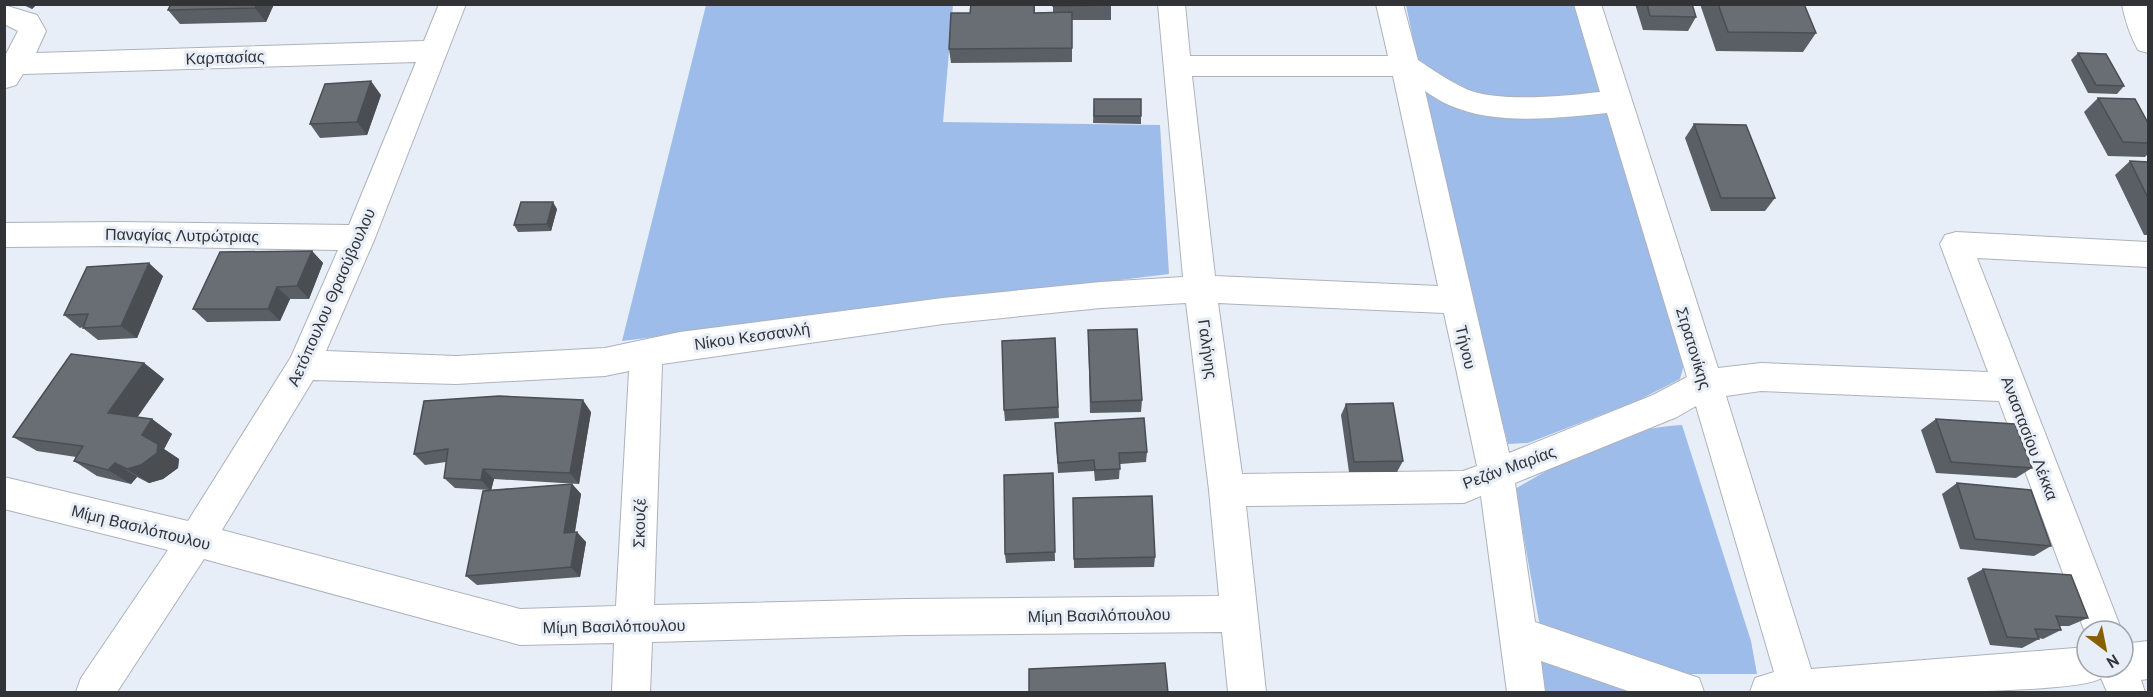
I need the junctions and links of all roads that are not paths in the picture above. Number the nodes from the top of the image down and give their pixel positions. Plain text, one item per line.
1 (453, 4) edge
2 (1171, 4) edge
3 (1389, 4) edge
4 (1587, 4) edge
5 (2135, 4) edge
6 (4, 14) edge
7 (2148, 43) edge
8 (435, 51) junction
9 (1178, 66) junction
10 (1405, 66) junction
11 (10, 72) edge
12 (1617, 101) junction
13 (4, 235) edge
14 (359, 238) junction
15 (2148, 255) edge
16 (1200, 288) junction
17 (1455, 300) junction
18 (646, 353) junction
19 (304, 365) junction
20 (1706, 384) junction
21 (2011, 387) junction
22 (1496, 474) junction
23 (1227, 490) junction
24 (4, 493) edge
25 (196, 540) junction
26 (1240, 614) junction
27 (2098, 619) edge
28 (634, 626) junction
29 (1516, 633) junction
30 (2075, 667) edge
31 (1790, 692) edge
32 (95, 693) edge
33 (632, 693) edge
34 (1247, 693) edge
35 (1526, 693) edge
36 (1685, 693) edge

1 - 8 street, Αετόπουλου Θρασύβουλου
2 - 9 street, Γαλήνης
3 - 10 street, Τήνου
4 - 12 street, Στρατονίκης
5 - 7 street
6 - 11 street
8 - 11 street, Καρπασίας
8 - 14 street, Αετόπουλου Θρασύβουλου
9 - 10 street
9 - 16 street, Γαλήνης
10 - 12 street
10 - 17 street, Τήνου
12 - 20 street, Στρατονίκης
13 - 14 street, Παναγίας Λυτρώτριας
14 - 19 street, Αετόπουλου Θρασύβουλου
15 - 21 street, Αναστασίου Λέκκα
16 - 17 street, Νίκου Κεσσανλή
16 - 18 street, Νίκου Κεσσανλή
16 - 23 street, Γαλήνης
17 - 22 street, Τήνου
18 - 19 street, Νίκου Κεσσανλή
18 - 28 street, Σκουζέ
19 - 25 street, Αετόπουλου Θρασύβουλου
20 - 21 street
20 - 22 street, Ρεζάν Μαρίας
20 - 31 street, Στρατονίκης
21 - 27 street, Αναστασίου Λέκκα
22 - 23 street, Ρεζάν Μαρίας
22 - 29 street, Τήνου
23 - 26 street, Γαλήνης
24 - 25 street, Μίμη Βασιλόπουλου
25 - 28 street, Μίμη Βασιλόπουλου
25 - 32 street, Αετόπουλου Θρασύβουλου
26 - 28 street, Μίμη Βασιλόπουλου
26 - 34 street, Γαλήνης
28 - 33 street, Σκουζέ
29 - 35 street, Τήνου
29 - 36 street
30 - 31 street

